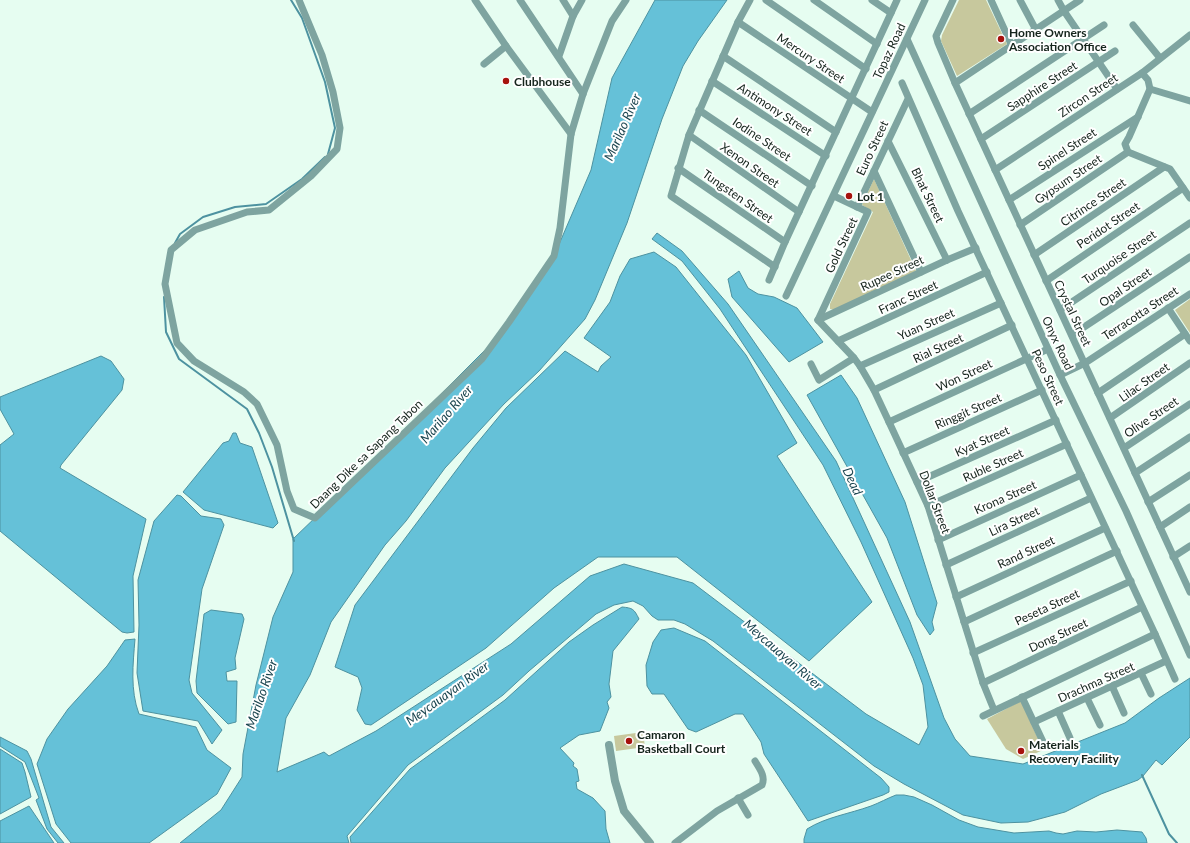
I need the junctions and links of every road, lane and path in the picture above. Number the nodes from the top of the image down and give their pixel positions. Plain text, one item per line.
1 (299, 0) edge
2 (475, 0) edge
3 (520, 0) edge
4 (563, 0) edge
5 (582, 0) edge
6 (626, 0) edge
7 (750, 0) edge
8 (766, 0) edge
9 (814, 0) edge
10 (872, 0) edge
11 (897, 0) edge
12 (926, 0) edge
13 (953, 0) edge
14 (991, 0) edge
15 (1020, 0) edge
16 (1058, 0) edge
17 (1080, 0) edge
18 (1064, 11) junction
19 (891, 13) junction
20 (573, 16) junction
21 (738, 22) junction
22 (1104, 24) dead end
23 (1133, 24) dead end
24 (1036, 30) junction
25 (1190, 35) edge
26 (1083, 38) junction
27 (907, 39) junction
28 (877, 44) junction
29 (506, 46) junction
30 (1012, 46) junction
31 (1115, 51) dead end
32 (559, 56) junction
33 (723, 56) junction
34 (1160, 58) junction
35 (1099, 62) junction
36 (484, 64) dead end
37 (866, 69) junction
38 (1142, 73) junction
39 (712, 81) junction
40 (955, 83) junction
41 (902, 84) dead end
42 (1117, 89) junction
43 (1150, 89) junction
44 (583, 94) junction
45 (908, 99) junction
46 (852, 100) junction
47 (1190, 100) edge
48 (699, 110) junction
49 (872, 112) junction
50 (969, 114) junction
51 (1138, 117) junction
52 (836, 132) junction
53 (571, 134) junction
54 (688, 136) junction
55 (981, 139) junction
56 (888, 141) junction
57 (1128, 152) junction
58 (826, 156) junction
59 (1164, 167) junction
60 (678, 168) junction
61 (996, 170) junction
62 (874, 171) junction
63 (812, 186) junction
64 (1183, 188) junction
65 (834, 196) junction
66 (1190, 198) edge
67 (1009, 200) junction
68 (857, 207) junction
69 (799, 212) junction
70 (1190, 223) edge
71 (1020, 225) junction
72 (785, 242) junction
73 (976, 248) junction
74 (1034, 255) junction
75 (1190, 257) edge
76 (947, 260) junction
77 (775, 267) junction
78 (921, 272) junction
79 (987, 272) junction
80 (769, 280) dead end
81 (1046, 281) junction
82 (1190, 294) edge
83 (786, 296) dead end
84 (1001, 302) junction
85 (1168, 308) junction
86 (1060, 310) junction
87 (818, 320) junction
88 (1012, 326) junction
89 (1185, 334) junction
90 (1072, 335) junction
91 (838, 341) junction
92 (1190, 341) edge
93 (1048, 349) junction
94 (854, 358) junction
95 (1028, 358) junction
96 (1084, 363) junction
97 (1190, 363) edge
98 (811, 364) dead end
99 (860, 366) junction
100 (1060, 375) junction
101 (874, 390) junction
102 (1042, 390) junction
103 (1098, 393) junction
104 (1190, 404) edge
105 (1110, 418) junction
106 (1056, 420) junction
107 (889, 422) junction
108 (1190, 437) edge
109 (1067, 444) junction
110 (1124, 448) junction
111 (903, 453) junction
112 (1135, 472) junction
113 (1081, 475) junction
114 (1190, 475) edge
115 (917, 482) junction
116 (1091, 498) junction
117 (1148, 502) junction
118 (928, 506) junction
119 (1190, 507) edge
120 (1160, 527) junction
121 (1106, 528) junction
122 (938, 540) junction
123 (1190, 546) edge
124 (1116, 551) junction
125 (1173, 557) junction
126 (946, 565) junction
127 (1188, 580) edge
128 (1130, 581) junction
129 (1190, 592) edge
130 (956, 597) junction
131 (1142, 607) junction
132 (964, 622) junction
133 (1155, 634) junction
134 (973, 653) junction
135 (1190, 655) edge
136 (1166, 661) junction
137 (1141, 673) junction
138 (1175, 679) dead end
139 (983, 683) junction
140 (1112, 686) junction
141 (1151, 694) dead end
142 (1022, 697) junction
143 (1087, 698) junction
144 (994, 710) junction
145 (1058, 711) junction
146 (1124, 713) dead end
147 (983, 716) dead end
148 (1034, 722) junction
149 (1100, 725) dead end
150 (1070, 738) dead end
151 (609, 745) dead end
152 (1045, 746) dead end
153 (755, 761) dead end
154 (738, 798) junction
155 (748, 815) dead end
156 (650, 843) edge
157 (675, 843) edge

1 - 53 street, Daang Dike sa Sapang Tabon
2 - 29 street
3 - 32 street
4 - 20 street
5 - 20 street
6 - 44 street
7 - 21 street
8 - 37 street
9 - 28 street
10 - 19 street
11 - 19 street
12 - 27 street, Topaz Road
13 - 40 street, Crystal Street
14 - 30 street
15 - 24 street
16 - 18 street
17 - 18 street
18 - 24 street
18 - 26 street
19 - 28 street
20 - 32 street
21 - 33 street
21 - 46 street, Mercury Street
22 - 26 street
23 - 34 street
24 - 30 street
25 - 34 street, Zircon Street
26 - 35 street
26 - 50 street
27 - 49 street, Topaz Road
27 - 93 street, Onyx Road
28 - 37 street
29 - 36 street
29 - 53 street
30 - 40 street
31 - 35 street, Sapphire Street
32 - 44 street
33 - 39 street
33 - 52 street
34 - 38 street, Zircon Street
35 - 42 street
35 - 55 street, Sapphire Street
37 - 46 street
38 - 42 street, Zircon Street
38 - 43 street
39 - 48 street
39 - 58 street, Antimony Street
40 - 50 street, Crystal Street
41 - 45 street, Peso Street
42 - 61 street, Zircon Street
43 - 47 street
43 - 51 street
44 - 53 street
45 - 56 street, Euro Street
45 - 73 street, Peso Street
46 - 49 street, Mercury Street
46 - 52 street
48 - 54 street
48 - 63 street, Iodine Street
49 - 65 street
50 - 55 street, Crystal Street
51 - 57 street
51 - 67 street, Spinel Street
52 - 58 street
54 - 60 street
54 - 69 street, Xenon Street
55 - 61 street, Crystal Street
56 - 62 street, Euro Street
56 - 76 street, Bhat Street
57 - 59 street
57 - 71 street, Gypsum Street
58 - 63 street
59 - 64 street
59 - 74 street, Citrince Street
60 - 72 street, Tungsten Street
60 - 77 street
61 - 67 street, Crystal Street
62 - 68 street, Euro Street
62 - 78 street
63 - 69 street
64 - 66 street
64 - 81 street, Peridot Street
65 - 68 street, Gold Street
65 - 83 street
67 - 71 street, Crystal Street
68 - 87 street, Gold Street
69 - 72 street
70 - 86 street, Turquoise Street
71 - 74 street, Crystal Street
72 - 77 street
73 - 76 street, Rupee Street
73 - 79 street, Peso Street
74 - 81 street, Crystal Street
75 - 90 street, Opal Street
76 - 78 street, Rupee Street
77 - 80 street
78 - 87 street, Rupee Street
79 - 84 street, Peso Street
79 - 91 street, Franc Street
81 - 86 street, Crystal Street
82 - 85 street, Terracotta Street
84 - 88 street, Peso Street
84 - 99 street, Yuan Street
85 - 89 street
85 - 96 street, Terracotta Street
86 - 90 street, Crystal Street
87 - 91 street, Dollar Street
88 - 95 street, Peso Street
88 - 101 street, Rial Street
89 - 92 street
89 - 103 street
90 - 96 street, Crystal Street
91 - 94 street, Dollar Street
93 - 95 street, Won Street
93 - 100 street, Onyx Road
94 - 98 street
94 - 99 street, Dollar Street
95 - 102 street, Peso Street
95 - 107 street, Won Street
96 - 100 street, Terracotta Street
96 - 103 street, Crystal Street
97 - 105 street, Lilac Street
99 - 101 street, Dollar Street
100 - 135 street, Onyx Road
101 - 107 street, Dollar Street
102 - 106 street, Peso Street
102 - 111 street, Ringgit Street
103 - 105 street, Crystal Street
104 - 110 street, Olive Street
105 - 110 street, Crystal Street
106 - 109 street, Peso Street
106 - 115 street, Kyat Street
107 - 111 street, Dollar Street
108 - 112 street
109 - 113 street, Peso Street
109 - 118 street, Ruble Street
110 - 112 street, Crystal Street
111 - 115 street, Dollar Street
112 - 117 street, Crystal Street
113 - 116 street, Peso Street
113 - 122 street, Krona Street
114 - 117 street
115 - 118 street, Dollar Street
116 - 121 street, Peso Street
116 - 126 street, Lira Street
117 - 120 street, Crystal Street
118 - 122 street, Dollar Street
119 - 120 street
120 - 125 street, Crystal Street
121 - 124 street, Peso Street
121 - 130 street, Rand Street
122 - 126 street, Dollar Street
123 - 125 street
124 - 128 street, Peso Street
124 - 132 street
125 - 127 street, Crystal Street
126 - 130 street, Dollar Street
127 - 129 street, Crystal Street
128 - 131 street, Peso Street
128 - 134 street, Peseta Street
130 - 132 street, Dollar Street
131 - 133 street, Peso Street
131 - 139 street, Dong Street
132 - 134 street, Dollar Street
133 - 136 street, Peso Street
133 - 142 street
134 - 139 street, Dollar Street
136 - 137 street, Drachma Street
136 - 138 street, Peso Street
137 - 140 street, Drachma Street
137 - 141 street
139 - 144 street, Dollar Street
140 - 143 street, Drachma Street
140 - 146 street
142 - 144 street
142 - 148 street
143 - 145 street, Drachma Street
143 - 149 street
144 - 147 street
145 - 148 street, Drachma Street
145 - 150 street
148 - 152 street
151 - 156 street
153 - 154 street
154 - 155 street
154 - 157 street

